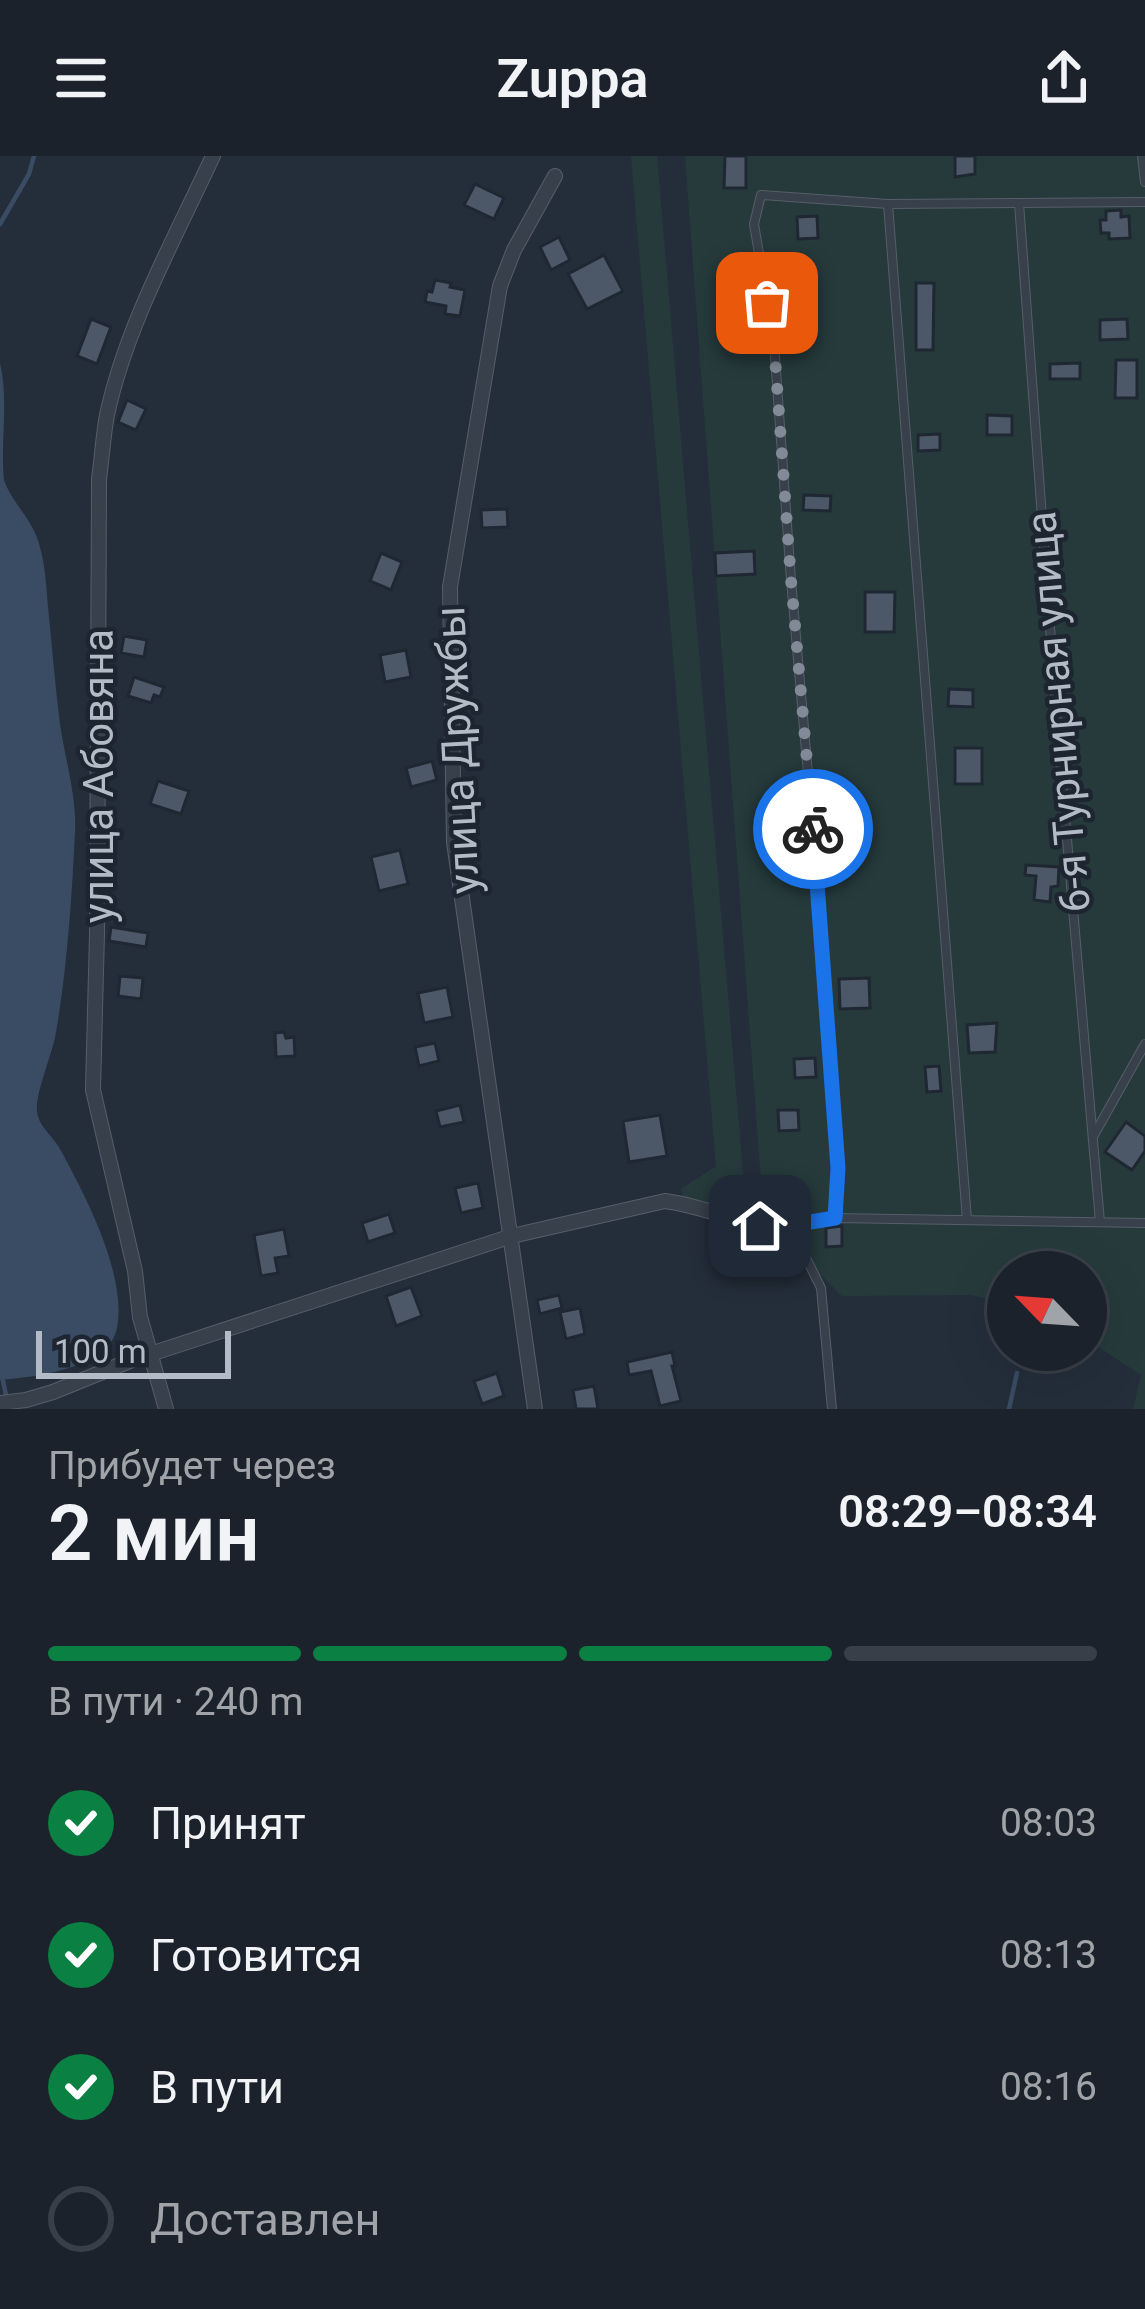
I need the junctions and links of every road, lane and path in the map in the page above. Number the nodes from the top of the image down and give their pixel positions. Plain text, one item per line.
1 (213, 156) edge
2 (1142, 156) edge
3 (555, 176) dead end
4 (1145, 182) edge
5 (1145, 202) edge
6 (1019, 203) junction
7 (888, 204) junction
8 (1145, 1044) edge
9 (1093, 1137) junction
10 (835, 1218) junction
11 (968, 1220) junction
12 (1100, 1222) junction
13 (1145, 1223) edge
14 (780, 1227) junction
15 (512, 1236) junction
16 (149, 1356) junction
17 (0, 1403) edge
18 (166, 1409) edge
19 (535, 1409) edge
20 (832, 1409) edge

1 - 16 street, улица Абовяна
2 - 4 lane
3 - 15 street, улица Дружбы
5 - 6 lane
6 - 7 lane
6 - 9 lane, 6-я Турнирная улица
7 - 10 lane
7 - 11 lane
8 - 9 lane
9 - 12 lane, 6-я Турнирная улица
10 - 11 lane
10 - 14 lane
11 - 12 lane
12 - 13 lane
14 - 15 street
14 - 20 lane
15 - 16 street
15 - 19 street, улица Дружбы
16 - 17 street
16 - 18 street, улица Абовяна

